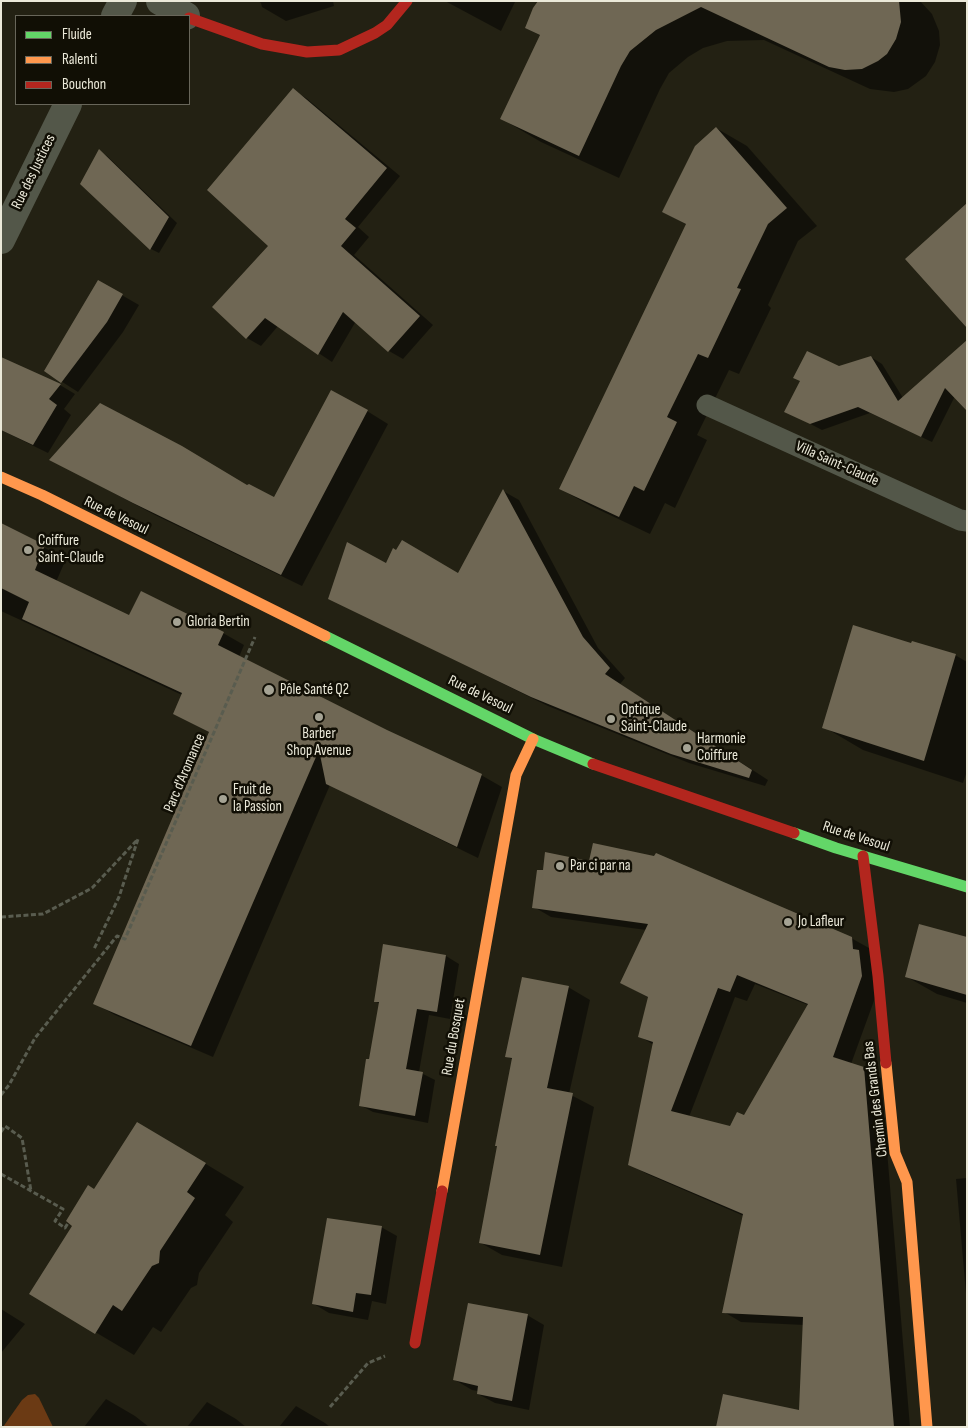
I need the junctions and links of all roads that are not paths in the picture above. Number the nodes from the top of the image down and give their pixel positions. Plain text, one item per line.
1 (123, 1) edge
2 (160, 1) edge
3 (407, 1) edge
4 (116, 15) edge
5 (184, 15) edge
6 (190, 18) edge
7 (68, 105) edge
8 (1, 240) edge
9 (708, 405) dead end
10 (1, 477) edge
11 (967, 521) edge
12 (533, 738) junction
13 (863, 856) junction
14 (967, 886) edge
15 (415, 1343) dead end
16 (927, 1427) edge

1 - 4 street
2 - 5 street
3 - 6 street
7 - 8 street, Rue des Justices
9 - 11 lane, Villa Saint-Claude
10 - 12 street, Rue de Vesoul
12 - 13 street, Rue de Vesoul
12 - 15 street, Rue du Bosquet
13 - 14 street, Rue de Vesoul
13 - 16 street, Chemin des Grands Bas

